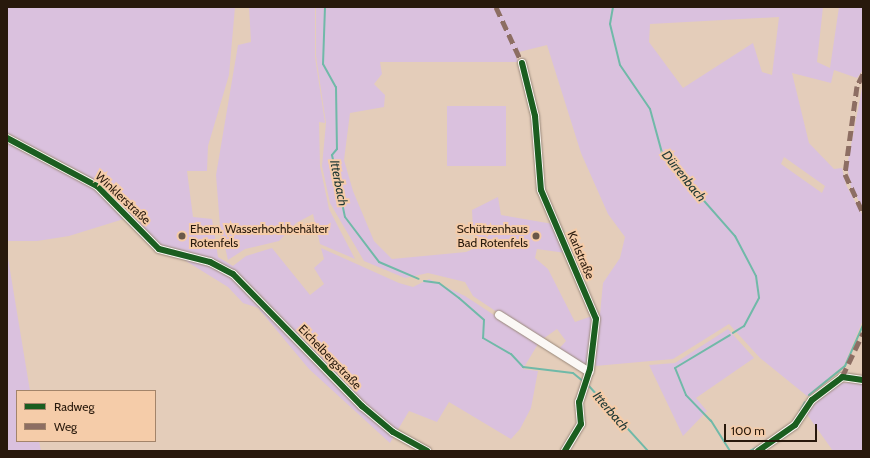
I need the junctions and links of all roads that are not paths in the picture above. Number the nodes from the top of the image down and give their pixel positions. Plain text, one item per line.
1 (522, 63) dead end
2 (7, 138) edge
3 (225, 268) joint
4 (500, 315) dead end
5 (586, 378) junction
6 (863, 380) edge
7 (427, 451) edge
8 (565, 451) edge
9 (758, 451) edge

1 - 5 street, Karlstraße
2 - 3 street, Winklerstraße
3 - 7 street, Eichelbergstraße
4 - 5 street
5 - 8 street, Karlstraße
6 - 9 street

